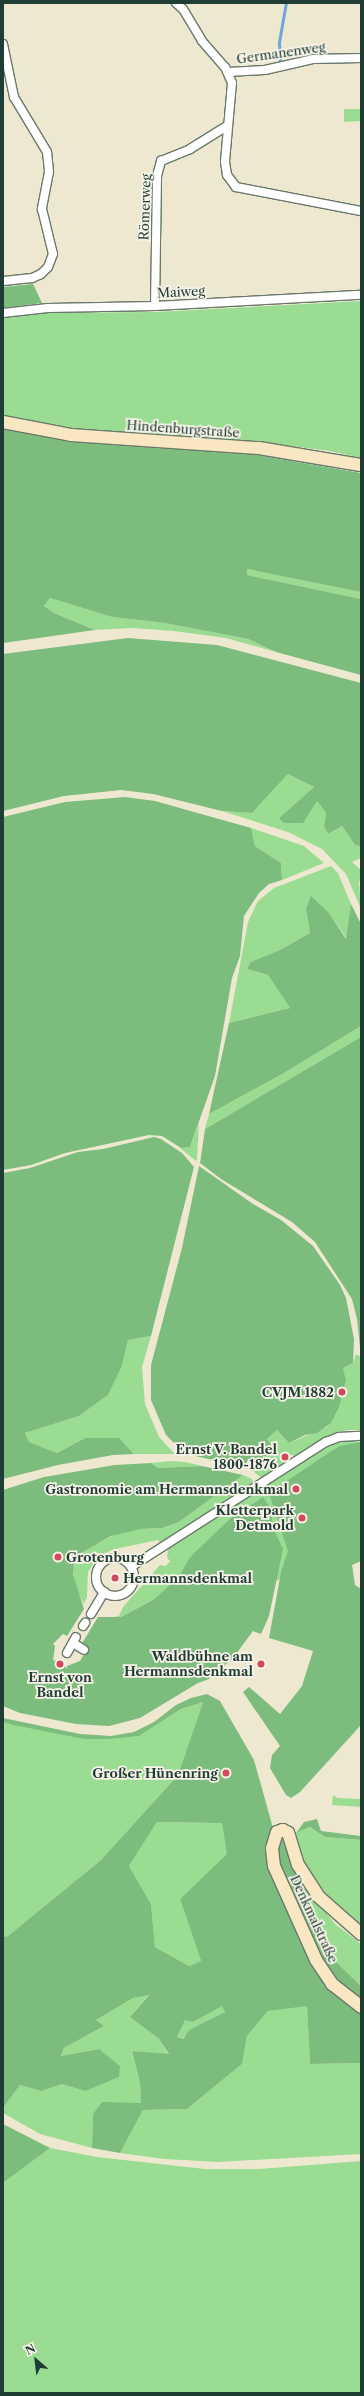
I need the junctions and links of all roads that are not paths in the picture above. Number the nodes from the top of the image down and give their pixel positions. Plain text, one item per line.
1 (179, 3) edge
2 (3, 44) edge
3 (361, 58) edge
4 (228, 72) junction
5 (227, 126) junction
6 (361, 211) edge
7 (3, 281) edge
8 (361, 295) edge
9 (155, 306) junction
10 (3, 313) edge
11 (3, 422) edge
12 (361, 465) edge
13 (361, 1436) edge
14 (131, 1567) junction
15 (104, 1592) junction
16 (83, 1627) junction
17 (84, 1650) dead end
18 (67, 1653) dead end
19 (361, 1934) edge
20 (361, 2007) edge

1 - 4 street
2 - 7 street
3 - 4 street, Germanenweg
4 - 5 street
5 - 6 street
5 - 9 street, Römerweg
8 - 9 street, Maiweg
9 - 10 street, Maiweg
11 - 12 main road, Hindenburgstraße
13 - 14 street
14 - 15 street
14 - 15 street
15 - 16 street
16 - 17 street
16 - 18 street
19 - 20 main road, Denkmalstraße

